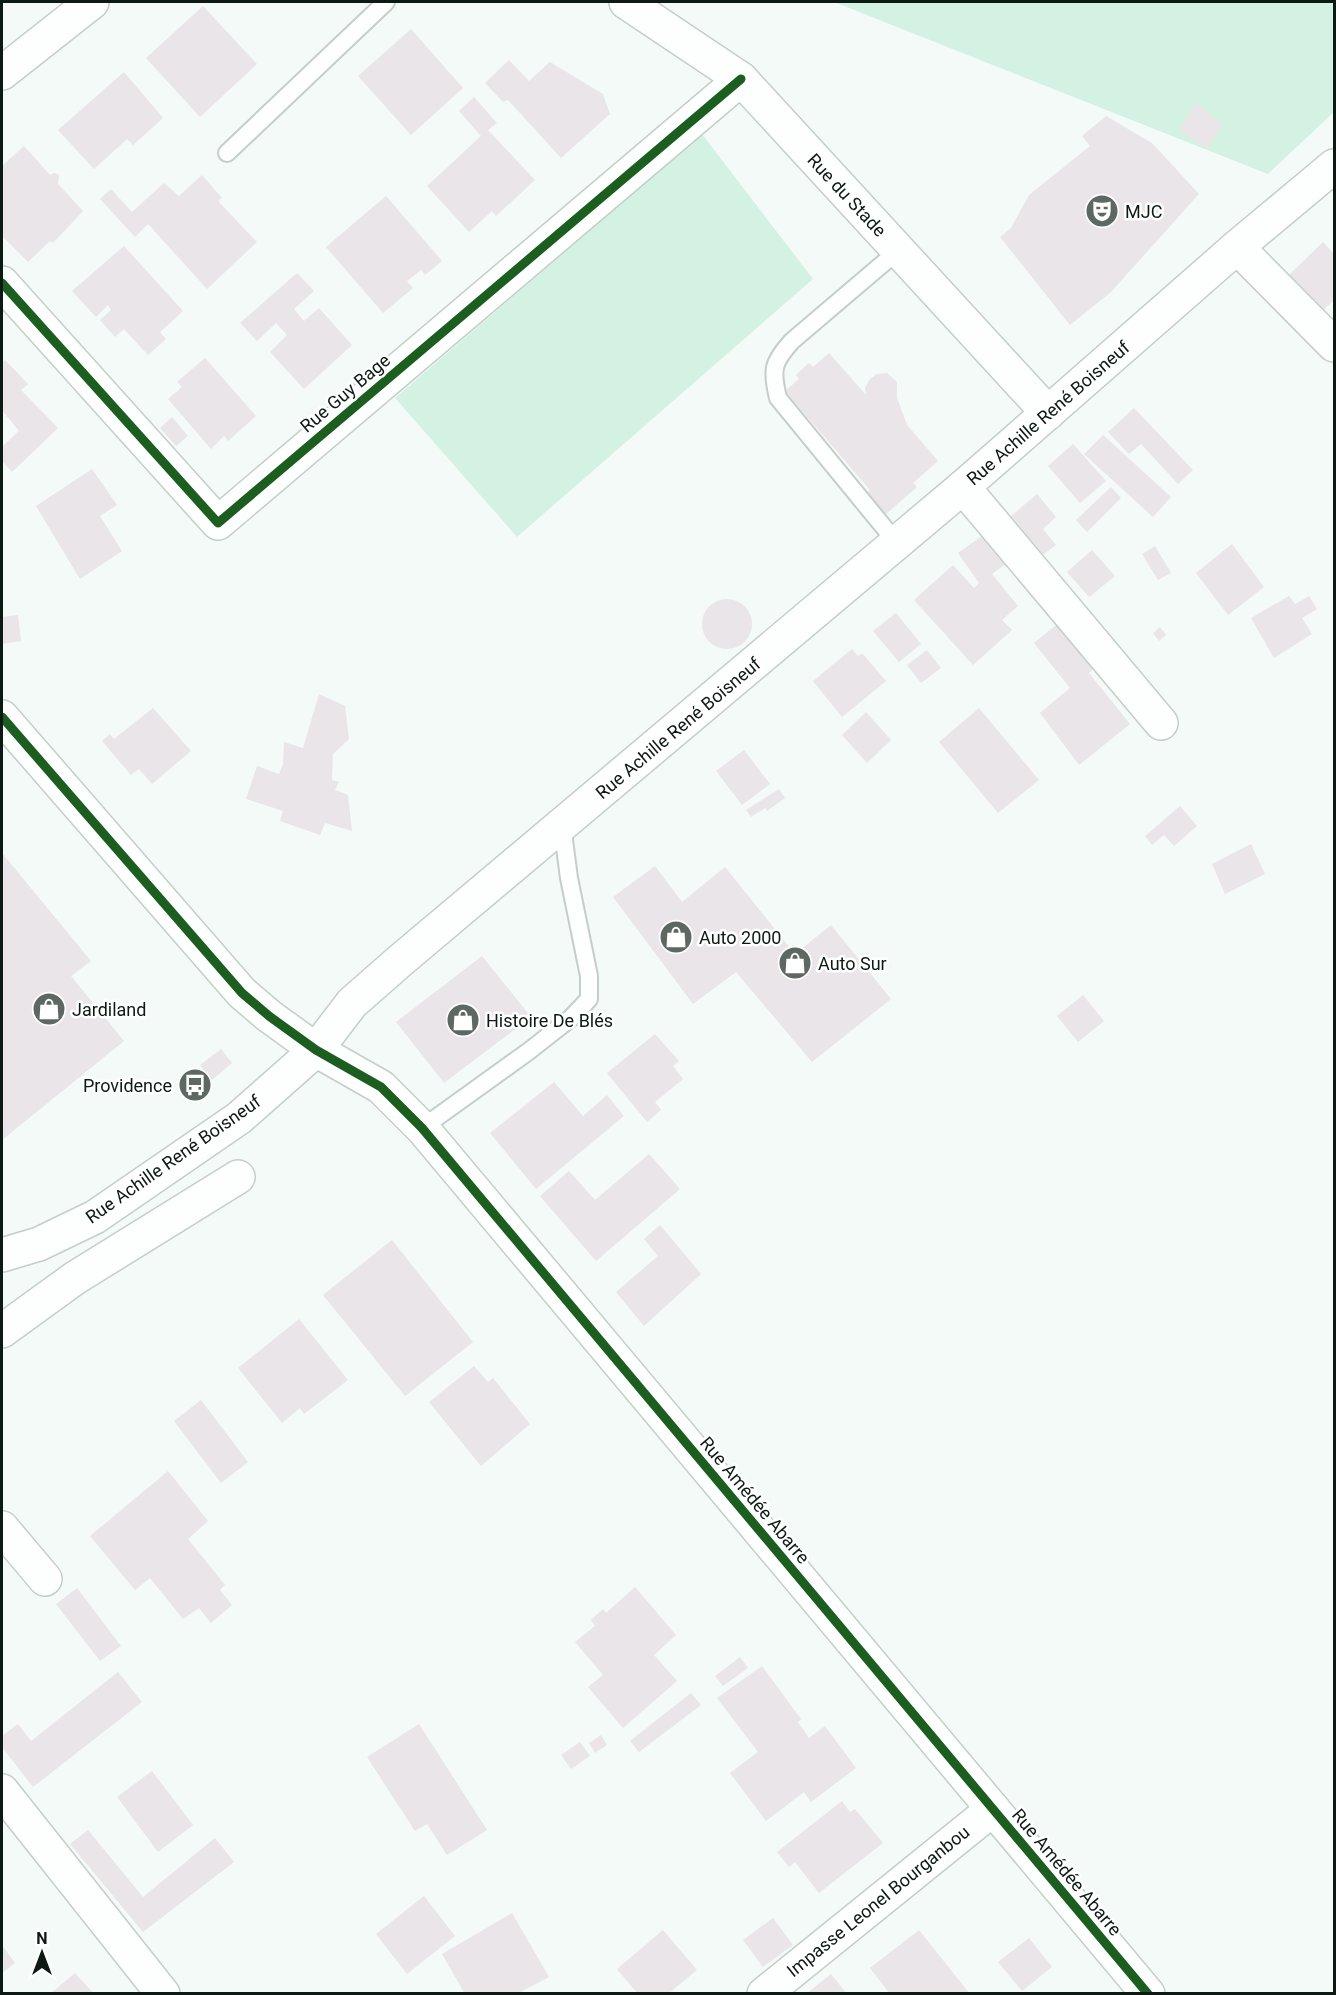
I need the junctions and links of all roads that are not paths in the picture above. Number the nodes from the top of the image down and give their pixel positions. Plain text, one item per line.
1 (92, 2) edge
2 (386, 2) edge
3 (626, 2) edge
4 (2, 73) edge
5 (741, 79) junction
6 (227, 153) dead end
7 (1335, 166) edge
8 (1237, 247) junction
9 (898, 250) junction
10 (2, 283) edge
11 (1335, 345) edge
12 (1048, 413) junction
13 (963, 487) junction
14 (896, 542) junction
15 (2, 717) edge
16 (1161, 723) dead end
17 (562, 825) junction
18 (316, 1050) junction
19 (422, 1128) junction
20 (238, 1177) dead end
21 (2, 1255) edge
22 (2, 1331) edge
23 (2, 1528) edge
24 (45, 1579) dead end
25 (2, 1791) edge
26 (993, 1809) junction
27 (163, 1994) edge
28 (764, 1994) edge
29 (1148, 1994) edge

1 - 4 street
2 - 6 lane
3 - 5 street, Rue du Stade
5 - 9 street, Rue du Stade
5 - 10 street, Rue Guy Bage
7 - 8 street, Rue Achille René Boisneuf
8 - 11 street
8 - 12 street, Rue Achille René Boisneuf
9 - 12 street, Rue du Stade
9 - 14 lane
12 - 13 street, Rue Achille René Boisneuf
13 - 14 street, Rue Achille René Boisneuf
13 - 16 street
14 - 17 street, Rue Achille René Boisneuf
15 - 18 street, Rue Amédée Abarre
17 - 18 street, Rue Achille René Boisneuf
17 - 19 lane
18 - 19 street, Rue Amédée Abarre
18 - 21 street, Rue Achille René Boisneuf
19 - 26 street, Rue Amédée Abarre
20 - 22 street
23 - 24 street
25 - 27 street
26 - 28 street, Impasse Leonel Bourganbou
26 - 29 street, Rue Amédée Abarre

